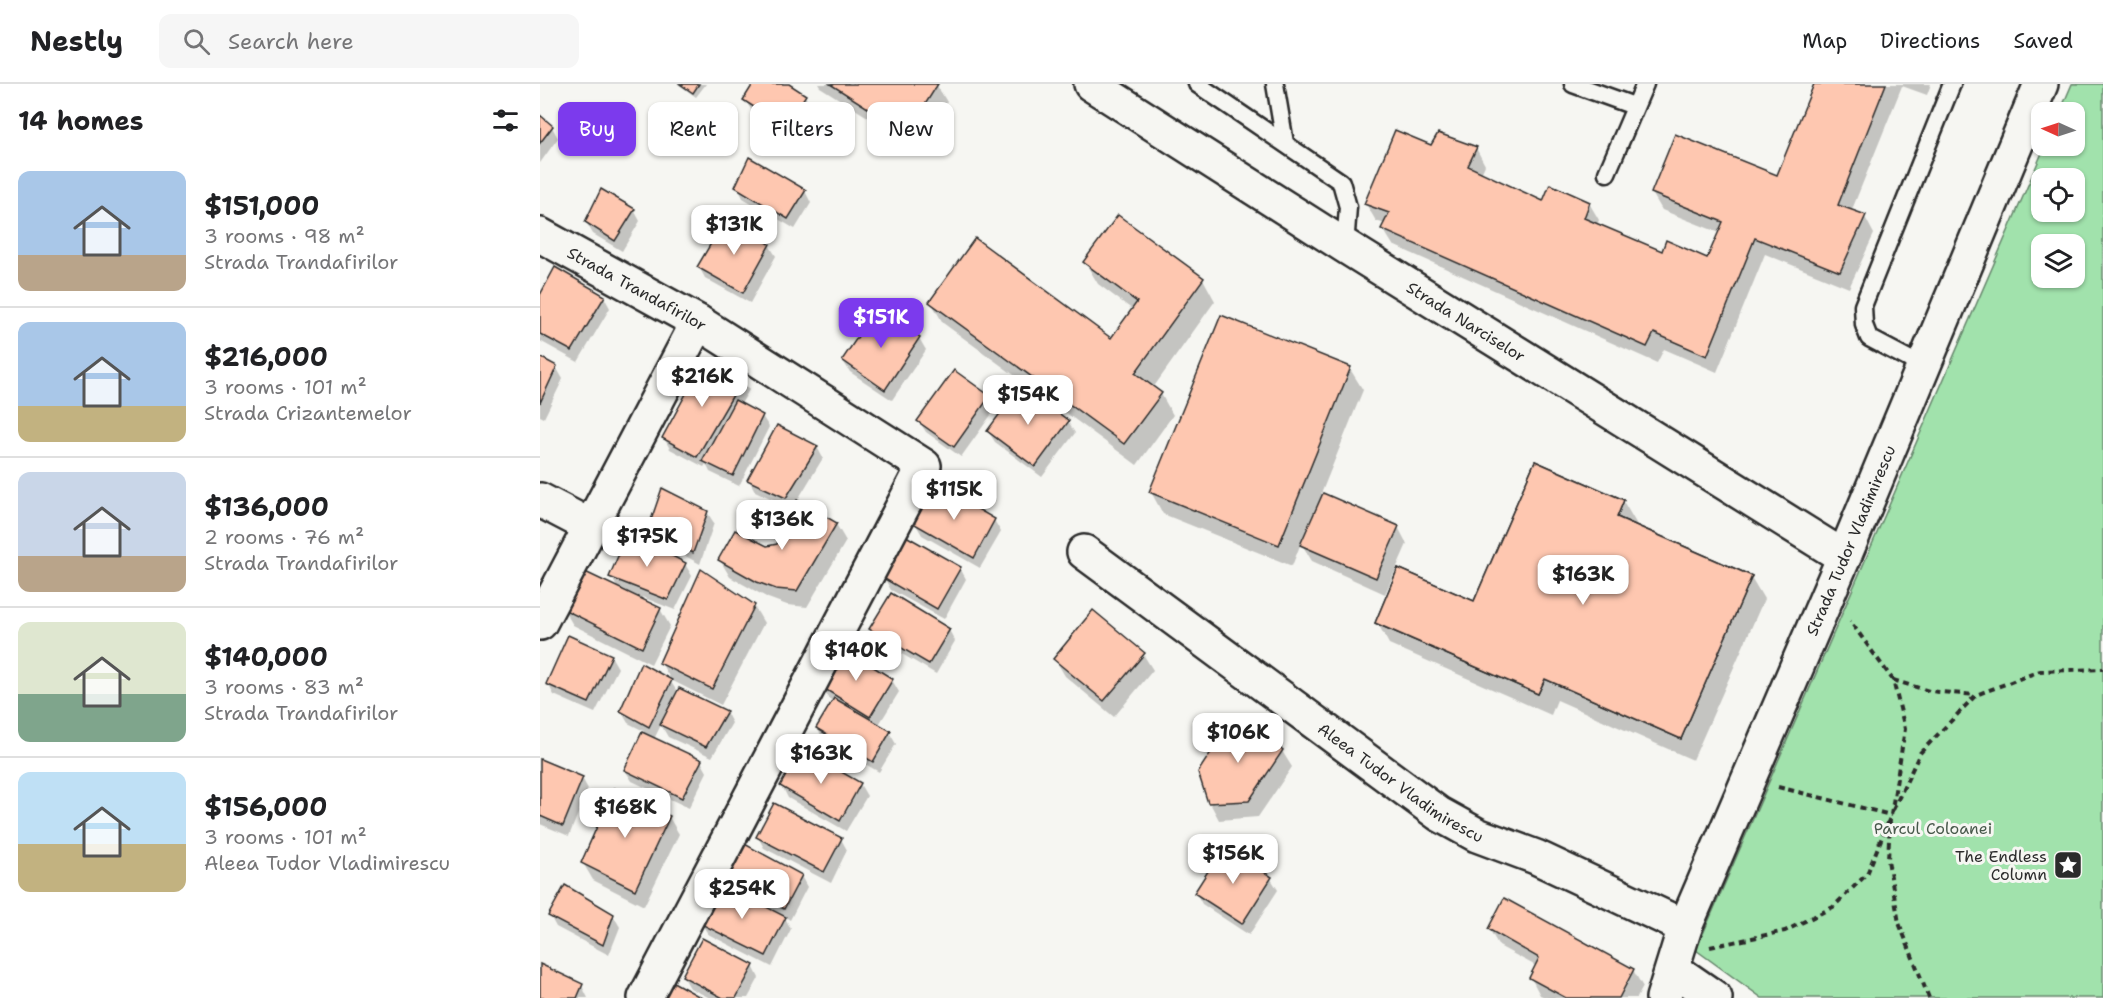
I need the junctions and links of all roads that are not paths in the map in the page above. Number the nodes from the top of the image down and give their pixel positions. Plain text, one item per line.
1 (1091, 84) edge
2 (1197, 84) edge
3 (1275, 84) edge
4 (1573, 84) edge
5 (1645, 84) edge
6 (1952, 84) edge
7 (2041, 84) edge
8 (1634, 106) junction
9 (1285, 143) junction
10 (1606, 173) dead end
11 (540, 235) edge
12 (1345, 246) junction
13 (698, 322) junction
14 (1924, 367) junction
15 (540, 500) edge
16 (590, 526) junction
17 (1084, 552) dead end
18 (1844, 557) junction
19 (540, 623) edge
20 (1675, 962) edge
21 (645, 998) edge
22 (1716, 998) edge

1 - 12 street, Strada Narciselor
2 - 9 lane
3 - 9 lane
4 - 8 lane
5 - 8 lane
6 - 14 lane
7 - 14 street, Strada Tudor Vladimirescu
8 - 10 lane
9 - 12 lane
11 - 13 street, Strada Trandafirilor
12 - 18 street, Strada Narciselor
13 - 16 street
13 - 21 street, Strada Trandafirilor
14 - 18 street, Strada Tudor Vladimirescu
15 - 16 street
16 - 19 street
17 - 20 street, Aleea Tudor Vladimirescu
18 - 20 street, Strada Tudor Vladimirescu
20 - 22 street, Aleea Tudor Vladimirescu

